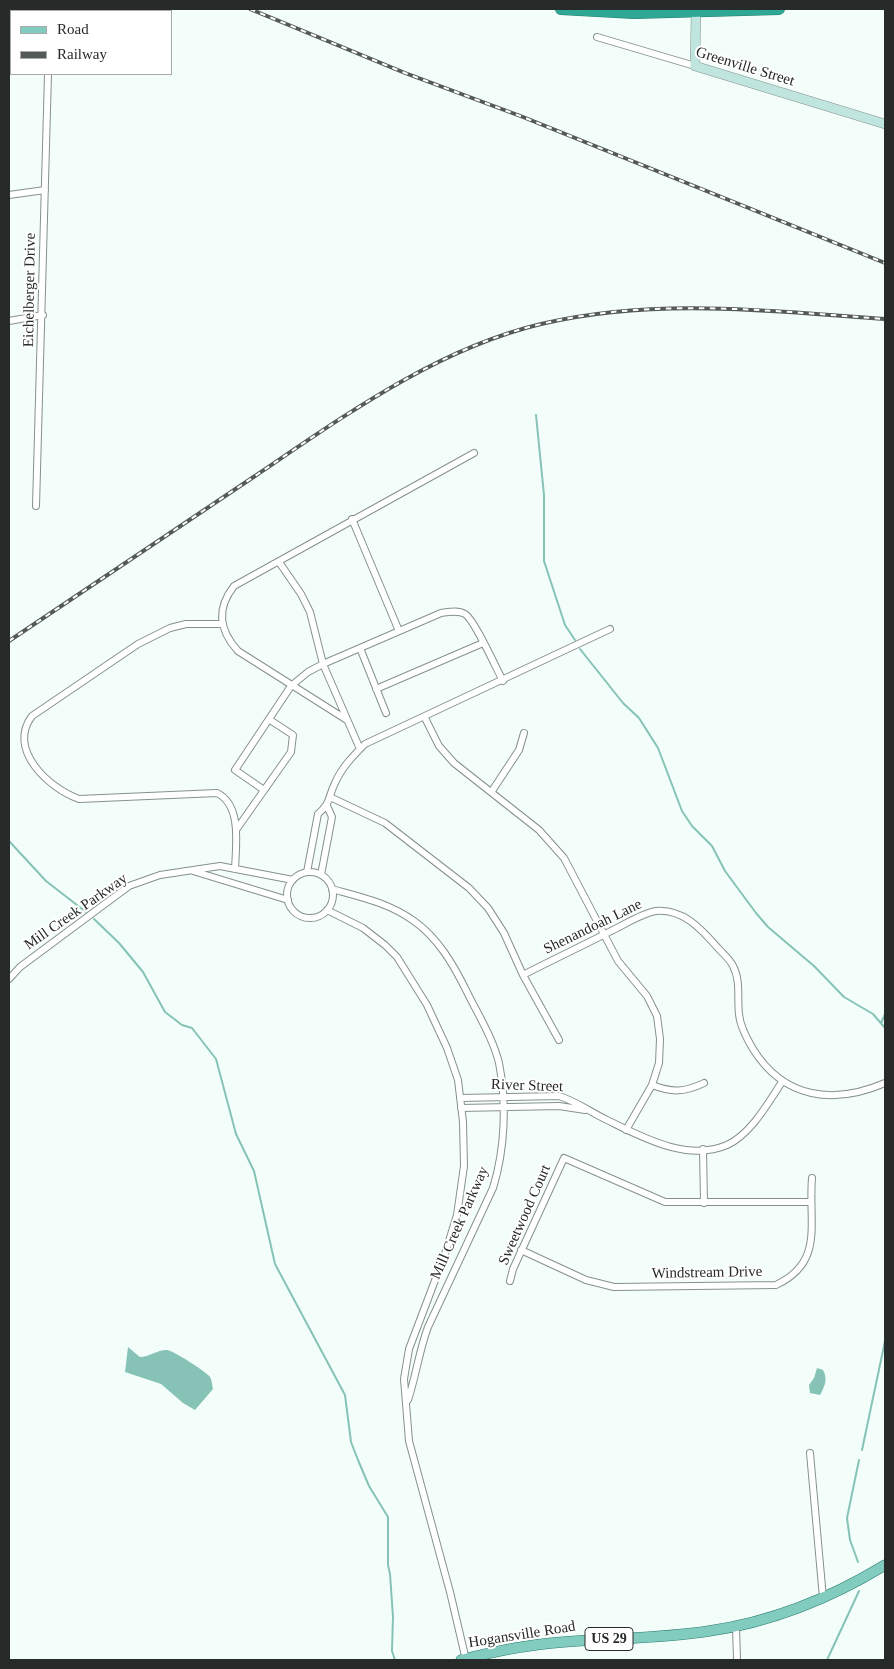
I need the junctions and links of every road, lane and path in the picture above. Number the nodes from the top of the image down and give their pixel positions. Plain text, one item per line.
1 (561, 9) edge
2 (779, 9) edge
3 (594, 10) edge
4 (696, 11) edge
5 (597, 37) dead end
6 (695, 66) junction
7 (48, 75) edge
8 (885, 124) edge
9 (44, 190) junction
10 (9, 195) edge
11 (43, 315) junction
12 (9, 321) edge
13 (474, 453) dead end
14 (36, 506) dead end
15 (352, 519) junction
16 (280, 562) junction
17 (221, 624) junction
18 (610, 629) dead end
19 (399, 631) junction
20 (483, 643) junction
21 (360, 648) junction
22 (323, 664) junction
23 (503, 680) junction
24 (291, 686) junction
25 (376, 688) junction
26 (386, 713) dead end
27 (425, 718) junction
28 (270, 720) junction
29 (347, 720) junction
30 (524, 733) dead end
31 (360, 749) junction
32 (264, 790) junction
33 (492, 791) junction
34 (330, 797) junction
35 (327, 806) junction
36 (236, 830) junction
37 (235, 869) junction
38 (192, 871) junction
39 (307, 872) junction
40 (321, 875) junction
41 (293, 880) junction
42 (332, 889) junction
43 (288, 900) junction
44 (327, 910) junction
45 (605, 934) junction
46 (523, 975) junction
47 (9, 979) edge
48 (559, 1040) dead end
49 (704, 1082) dead end
50 (782, 1082) junction
51 (885, 1083) edge
52 (652, 1085) junction
53 (503, 1096) junction
54 (460, 1098) junction
55 (503, 1106) junction
56 (461, 1108) junction
57 (589, 1111) junction
58 (626, 1130) junction
59 (703, 1149) junction
60 (812, 1178) dead end
61 (810, 1202) junction
62 (704, 1203) junction
63 (522, 1250) junction
64 (510, 1281) dead end
65 (406, 1404) junction
66 (810, 1453) dead end
67 (885, 1565) edge
68 (823, 1598) junction
69 (736, 1626) junction
70 (464, 1660) edge
71 (737, 1660) edge

1 - 3 highway
2 - 4 highway
3 - 4 highway
4 - 6 street
5 - 6 street, Greenville Street
6 - 8 street, Greenville Street
7 - 9 street, Eichelberger Drive
9 - 10 street
9 - 11 street, Eichelberger Drive
11 - 12 street
11 - 14 street, Eichelberger Drive
13 - 15 street
15 - 16 street
15 - 19 street
16 - 17 street
16 - 22 street
17 - 24 street
17 - 36 street
18 - 23 street
19 - 20 street
19 - 21 street
20 - 23 street
20 - 25 street
21 - 22 street
21 - 25 street
22 - 24 street
22 - 29 street
23 - 27 street
24 - 28 street
24 - 29 street
25 - 26 street
27 - 31 street
27 - 33 street
28 - 32 street
28 - 32 street
29 - 31 street
30 - 33 street
31 - 34 street
32 - 36 street
33 - 45 street
34 - 35 street
34 - 46 street
35 - 39 street
35 - 40 street
36 - 37 street
37 - 38 street, Mill Creek Parkway
37 - 41 street, Mill Creek Parkway
38 - 43 street
38 - 47 street, Mill Creek Parkway
39 - 40 street
39 - 41 street
40 - 42 street
41 - 43 street
42 - 44 street
42 - 53 street, Mill Creek Parkway
43 - 44 street
44 - 54 street, Mill Creek Parkway
45 - 46 street, Shenandoah Lane
45 - 50 street, Shenandoah Lane
45 - 52 street
46 - 48 street
49 - 52 street
50 - 51 street
50 - 59 street, River Street
52 - 58 street
53 - 54 street, River Street
53 - 55 street, Mill Creek Parkway
53 - 57 street, River Street
54 - 56 street, Mill Creek Parkway
55 - 56 street, River Street
55 - 57 street, River Street
55 - 65 street, Mill Creek Parkway
56 - 65 street, Mill Creek Parkway
57 - 58 street, River Street
58 - 59 street, River Street
59 - 62 street
60 - 61 street, Windstream Drive
61 - 62 street, Sweetwood Court
61 - 63 street, Windstream Drive
62 - 63 street, Sweetwood Court
63 - 64 street, Sweetwood Court
65 - 70 street, Mill Creek Parkway
66 - 68 street
67 - 68 main road, Hogansville Road / US 29
68 - 69 main road, Hogansville Road / US 29
69 - 70 main road, Hogansville Road / US 29
69 - 71 street

